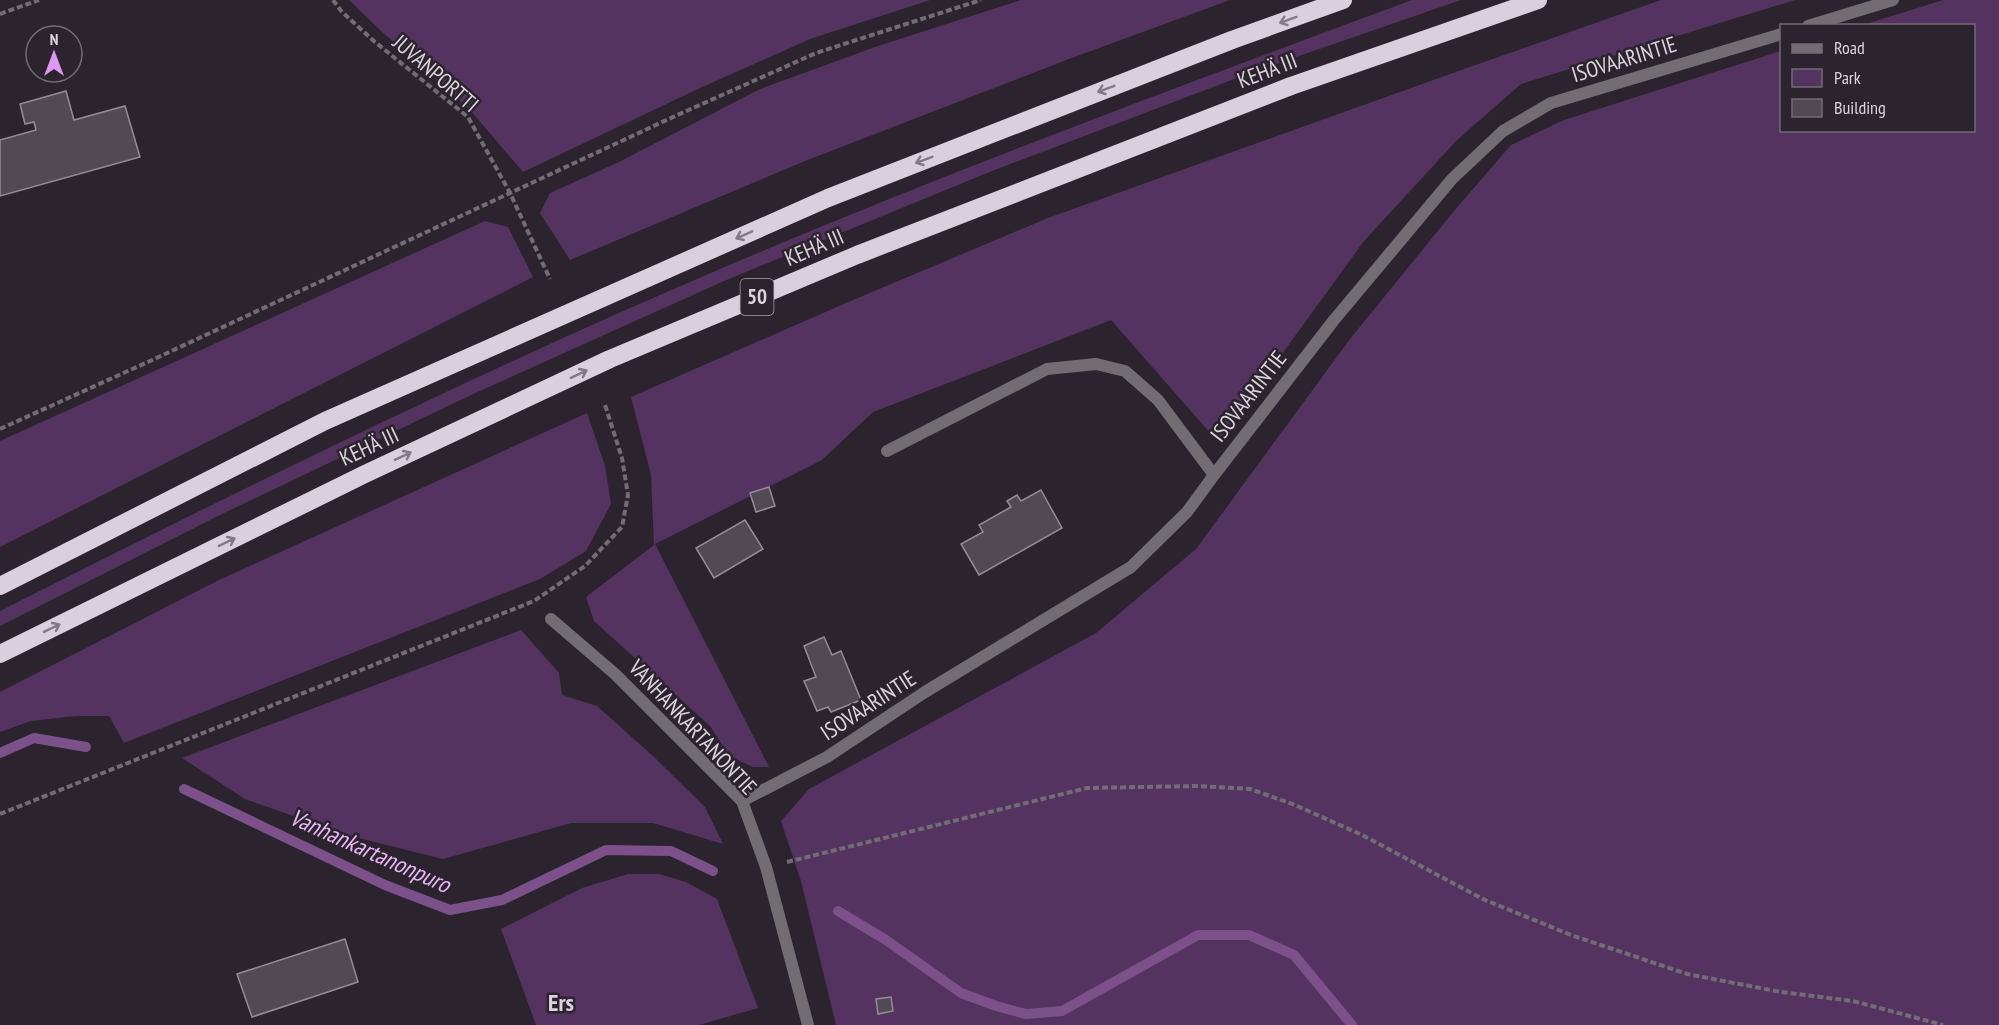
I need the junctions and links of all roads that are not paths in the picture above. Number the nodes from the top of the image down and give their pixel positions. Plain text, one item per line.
1 (1343, 0) edge
2 (1538, 0) edge
3 (1893, 0) edge
4 (1815, 24) edge
5 (1780, 35) edge
6 (887, 451) dead end
7 (1214, 475) junction
8 (0, 586) edge
9 (551, 619) dead end
10 (0, 654) edge
11 (742, 801) junction
12 (808, 1025) edge

1 -> 8 highway, KEHÄ III
10 -> 2 highway, KEHÄ III / 50
3 - 4 street
5 - 7 street, ISOVAARINTIE
6 - 7 street
7 - 11 street, ISOVAARINTIE
9 - 11 street, VANHANKARTANONTIE
11 - 12 street, VANHANKARTANONTIE

